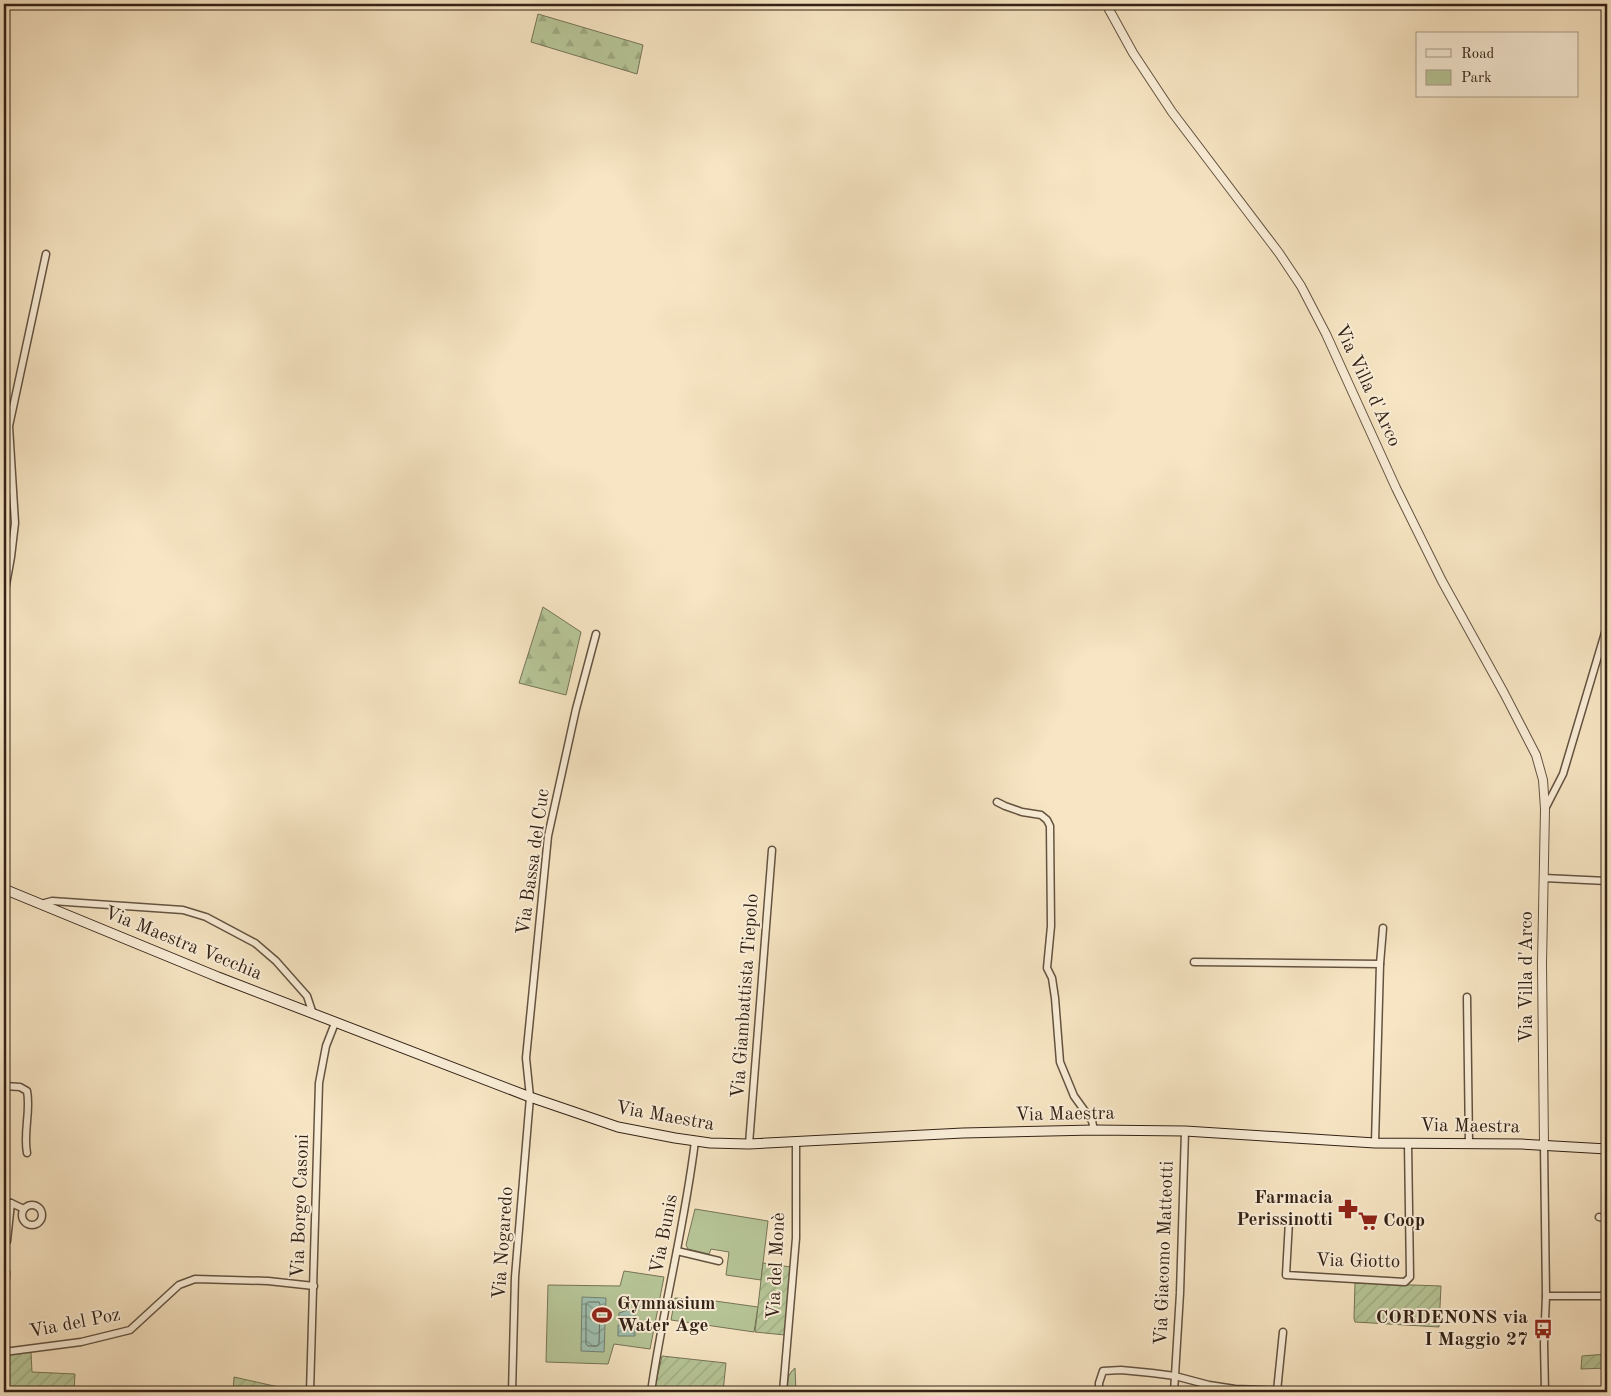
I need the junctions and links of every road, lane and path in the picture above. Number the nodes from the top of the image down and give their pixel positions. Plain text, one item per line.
1 (1106, 4) edge
2 (46, 254) dead end
3 (4, 401) edge
4 (9, 426) junction
5 (4, 596) edge
6 (1607, 617) edge
7 (596, 634) dead end
8 (997, 802) dead end
9 (1545, 809) junction
10 (772, 850) dead end
11 (1544, 878) junction
12 (1607, 881) edge
13 (4, 889) edge
14 (41, 904) junction
15 (1383, 928) dead end
16 (1194, 962) dead end
17 (1380, 964) junction
18 (1467, 997) dead end
19 (313, 1014) junction
20 (335, 1023) junction
21 (4, 1086) edge
22 (530, 1097) junction
23 (1094, 1130) junction
24 (1185, 1132) junction
25 (695, 1141) junction
26 (796, 1142) junction
27 (1375, 1143) junction
28 (1408, 1143) junction
29 (749, 1144) junction
30 (1469, 1144) junction
31 (1544, 1145) junction
32 (1607, 1149) edge
33 (27, 1153) dead end
34 (7, 1203) edge
35 (24, 1209) dead end
36 (1599, 1217) dead end
37 (1607, 1218) edge
38 (1289, 1221) dead end
39 (6, 1241) dead end
40 (677, 1251) junction
41 (719, 1261) dead end
42 (6, 1272) dead end
43 (314, 1286) junction
44 (1546, 1296) junction
45 (1607, 1296) edge
46 (4, 1313) edge
47 (1282, 1332) dead end
48 (4, 1352) edge
49 (1175, 1376) junction
50 (1277, 1391) edge
51 (310, 1392) edge
52 (512, 1392) edge
53 (651, 1392) edge
54 (783, 1392) edge
55 (1099, 1392) edge
56 (1174, 1392) edge
57 (1333, 1392) edge
58 (1545, 1392) edge

1 - 9 street, Via Villa d'Arco
2 - 4 street
3 - 4 street
4 - 5 street
6 - 9 street, Via Villa d'Arco
7 - 22 street, Via Bassa del Cuc
8 - 23 street
9 - 11 street, Via Villa d'Arco
10 - 29 street, Via Giambattista Tiepolo
11 - 12 street
11 - 31 street, Via Villa d'Arco
13 - 14 main road, Via Maestra Vecchia
14 - 19 main road, Via Maestra Vecchia
14 - 19 street, Via Maestra Vecchia
15 - 17 street
16 - 17 street
17 - 27 street
18 - 30 street
19 - 20 main road, Via Maestra Vecchia
20 - 22 main road, Via Maestra Vecchia
20 - 43 street, Via Borgo Casoni
21 - 33 street
22 - 25 main road, Via Maestra
22 - 52 street, Via Nogaredo
23 - 24 main road, Via Maestra
23 - 26 main road, Via Maestra
24 - 27 main road, Via Maestra
24 - 49 street, Via Giacomo Matteotti
25 - 29 main road, Via Maestra
25 - 40 street, Via Bunis
26 - 29 main road, Via Maestra
26 - 54 street, Via del Monè
27 - 28 main road, Via Maestra
28 - 30 main road, Via Maestra
28 - 38 street, Via Giotto
30 - 31 main road, Via Maestra
31 - 32 main road, Via Maestra
31 - 44 street
34 - 35 street
34 - 39 street
36 - 37 street
40 - 41 street
40 - 53 street, Via Bunis
42 - 46 street
43 - 48 street, Via del Poz
43 - 51 street, Via Borgo Casoni
44 - 45 street
44 - 58 street
47 - 50 street
49 - 50 street, Via Giacomo Matteotti
49 - 55 street, Via Giacomo Matteotti
49 - 56 street
50 - 57 street, Via Giacomo Matteotti

